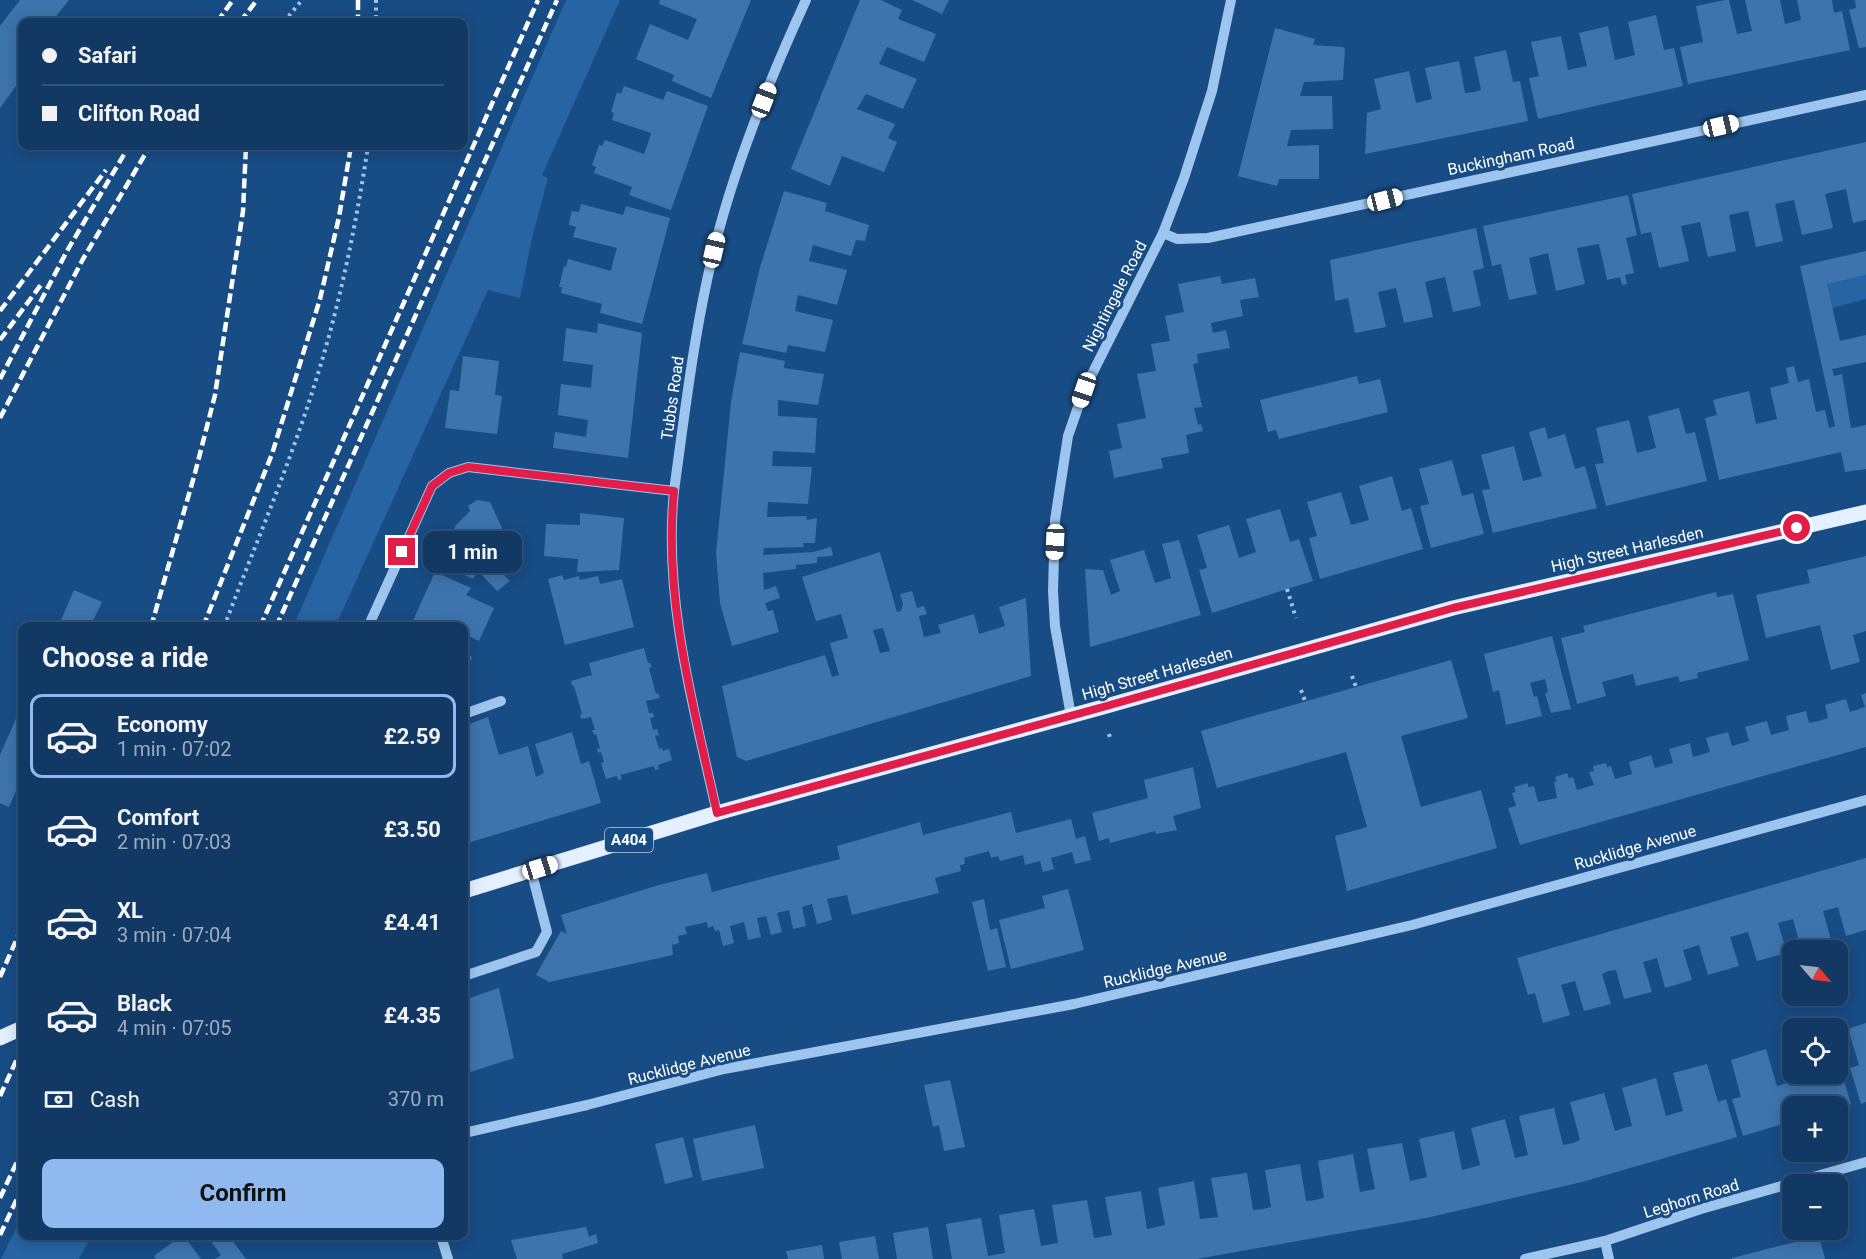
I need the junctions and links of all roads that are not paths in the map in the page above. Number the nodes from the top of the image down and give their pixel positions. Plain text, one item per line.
1 (806, 0) edge
2 (1231, 0) edge
3 (1866, 95) edge
4 (1163, 233) junction
5 (674, 491) junction
6 (1866, 512) edge
7 (370, 622) edge
8 (501, 701) dead end
9 (468, 713) edge
10 (1071, 716) junction
11 (1866, 800) edge
12 (717, 813) junction
13 (531, 870) junction
14 (468, 890) edge
15 (468, 975) edge
16 (18, 1030) edge
17 (0, 1038) edge
18 (468, 1132) edge
19 (1866, 1162) edge
20 (442, 1240) edge
21 (1605, 1241) junction
22 (448, 1259) edge
23 (1525, 1259) edge
24 (1609, 1259) edge

1 - 5 street, Tubbs Road
2 - 4 street, Nightingale Road
3 - 4 street, Buckingham Road
4 - 10 street, Nightingale Road
5 - 7 street
5 - 12 street, Tubbs Road
6 - 10 main road, High Street Harlesden / A404
8 - 9 street
10 - 12 main road, High Street Harlesden / A404
11 - 18 street, Rucklidge Avenue
12 - 13 main road, High Street Harlesden / A404
13 - 14 main road, High Street Harlesden / A404
13 - 15 street
16 - 17 main road
19 - 21 street, Leghorn Road
20 - 22 street
21 - 23 street, Leghorn Road
21 - 24 street

